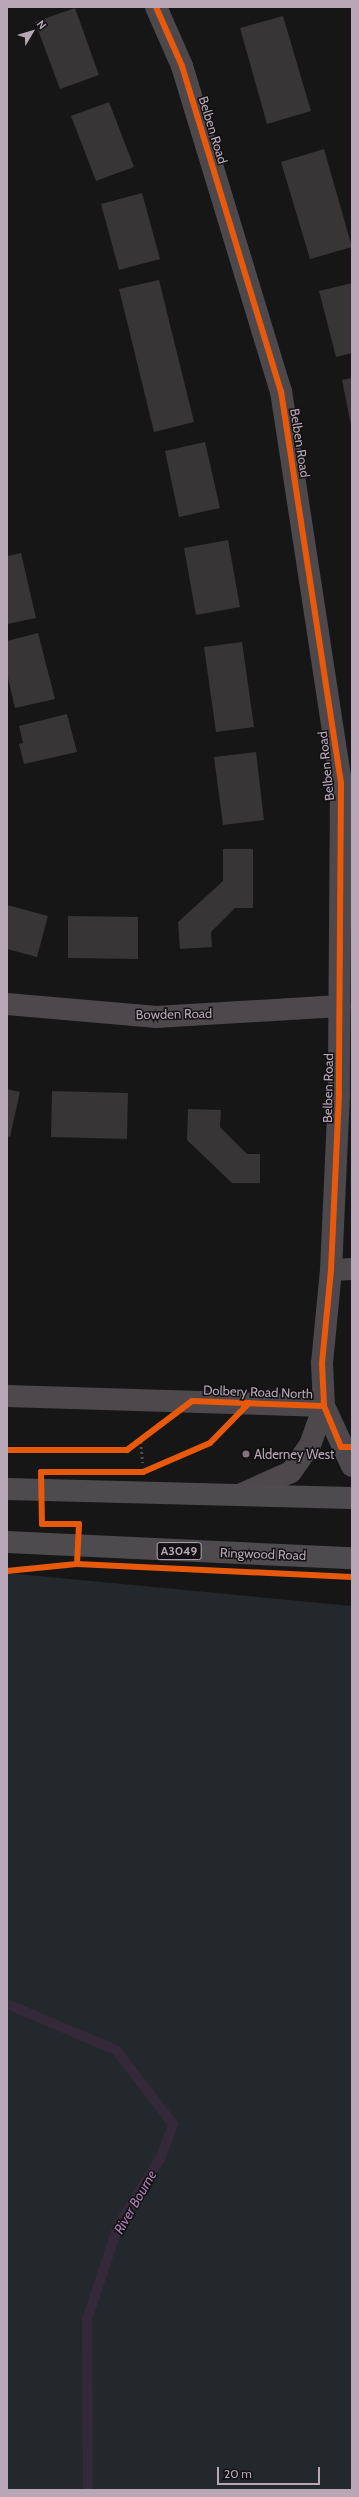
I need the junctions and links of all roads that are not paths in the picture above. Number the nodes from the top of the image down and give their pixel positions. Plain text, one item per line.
1 (156, 7) edge
2 (346, 827) edge
3 (7, 1004) edge
4 (340, 1006) junction
5 (342, 1270) edge
6 (7, 1396) edge
7 (324, 1406) junction
8 (352, 1466) edge
9 (7, 1488) edge
10 (239, 1495) junction
11 (352, 1498) edge
12 (7, 1542) edge
13 (352, 1558) edge

1 - 2 street, Belben Road
2 - 4 street, Belben Road
3 - 4 street, Bowden Road
4 - 5 street, Belben Road
5 - 7 street, Belben Road
6 - 7 street, Dolbery Road North
7 - 8 street, Belben Road
7 - 10 street
9 - 10 highway
10 - 11 highway
12 - 13 highway, Ringwood Road / A3049

